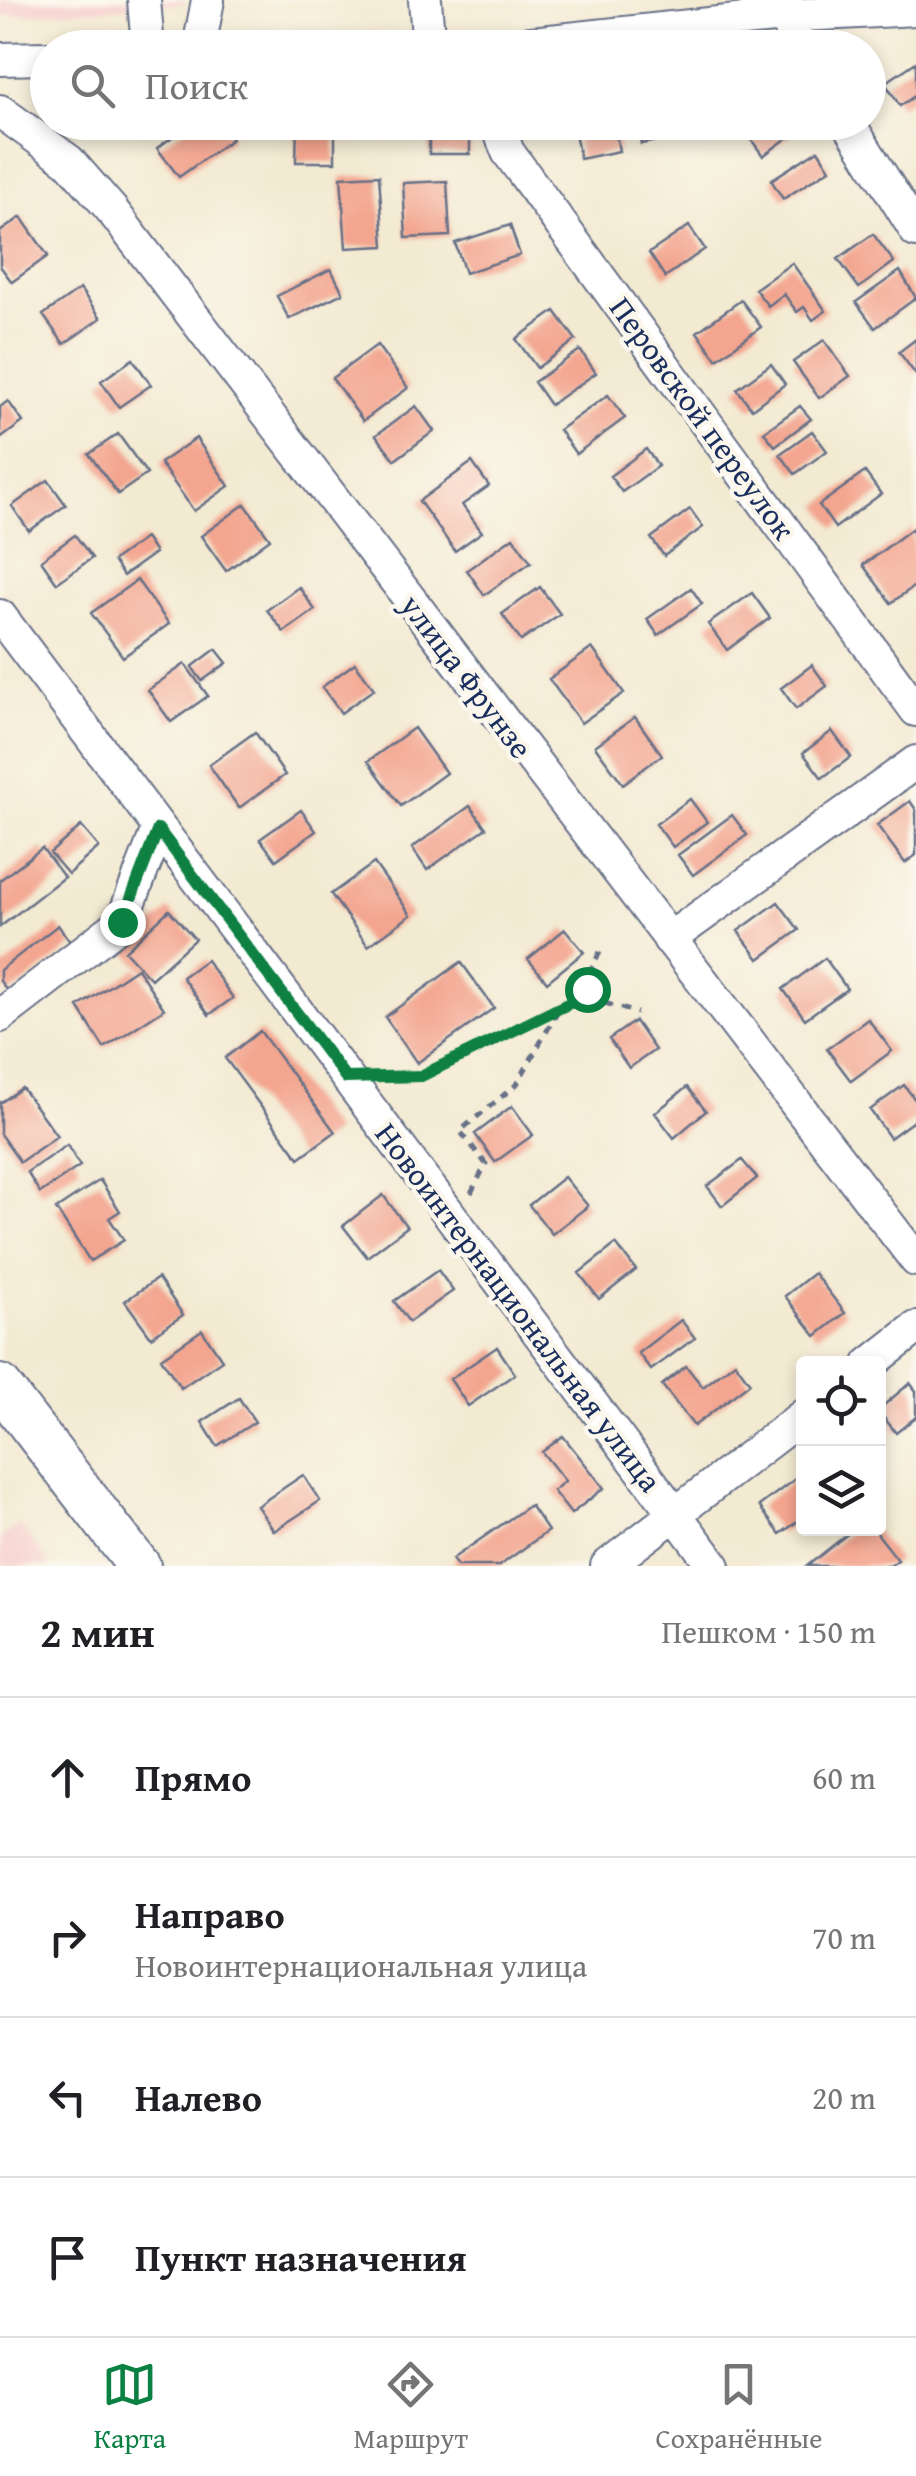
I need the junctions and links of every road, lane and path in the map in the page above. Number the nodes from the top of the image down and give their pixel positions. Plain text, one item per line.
1 (144, 0) edge
2 (208, 0) edge
3 (425, 0) edge
4 (916, 9) edge
5 (782, 16) junction
6 (146, 30) edge
7 (202, 30) edge
8 (427, 30) edge
9 (652, 30) edge
10 (791, 30) edge
11 (30, 58) edge
12 (0, 59) edge
13 (0, 111) edge
14 (30, 132) edge
15 (41, 140) edge
16 (503, 140) edge
17 (859, 140) edge
18 (916, 232) edge
19 (0, 616) edge
20 (916, 710) edge
21 (916, 762) edge
22 (158, 829) junction
23 (669, 939) junction
24 (600, 952) dead end
25 (590, 993) junction
26 (562, 1004) junction
27 (637, 1013) dead end
28 (0, 1016) edge
29 (346, 1078) junction
30 (456, 1223) junction
31 (916, 1260) edge
32 (916, 1328) edge
33 (880, 1356) edge
34 (0, 1386) edge
35 (796, 1420) edge
36 (675, 1513) junction
37 (139, 1566) edge
38 (608, 1566) edge
39 (714, 1566) edge

1 - 6 street
2 - 7 street
3 - 8 street
4 - 5 street
5 - 9 street
5 - 10 street
11 - 12 street
13 - 14 street, улица Фрунзе
15 - 23 street, улица Фрунзе
16 - 20 street, Перовской переулок
17 - 18 street
19 - 22 street, Новоинтернациональная улица
21 - 23 street
22 - 28 street
22 - 29 street, Новоинтернациональная улица
23 - 31 street, улица Фрунзе
24 - 25 path
25 - 26 path
25 - 27 path
26 - 29 path
26 - 30 path
29 - 30 street, Новоинтернациональная улица
30 - 36 street, Новоинтернациональная улица
32 - 33 street
34 - 37 main road
35 - 36 street
36 - 38 street
36 - 39 street, Новоинтернациональная улица

